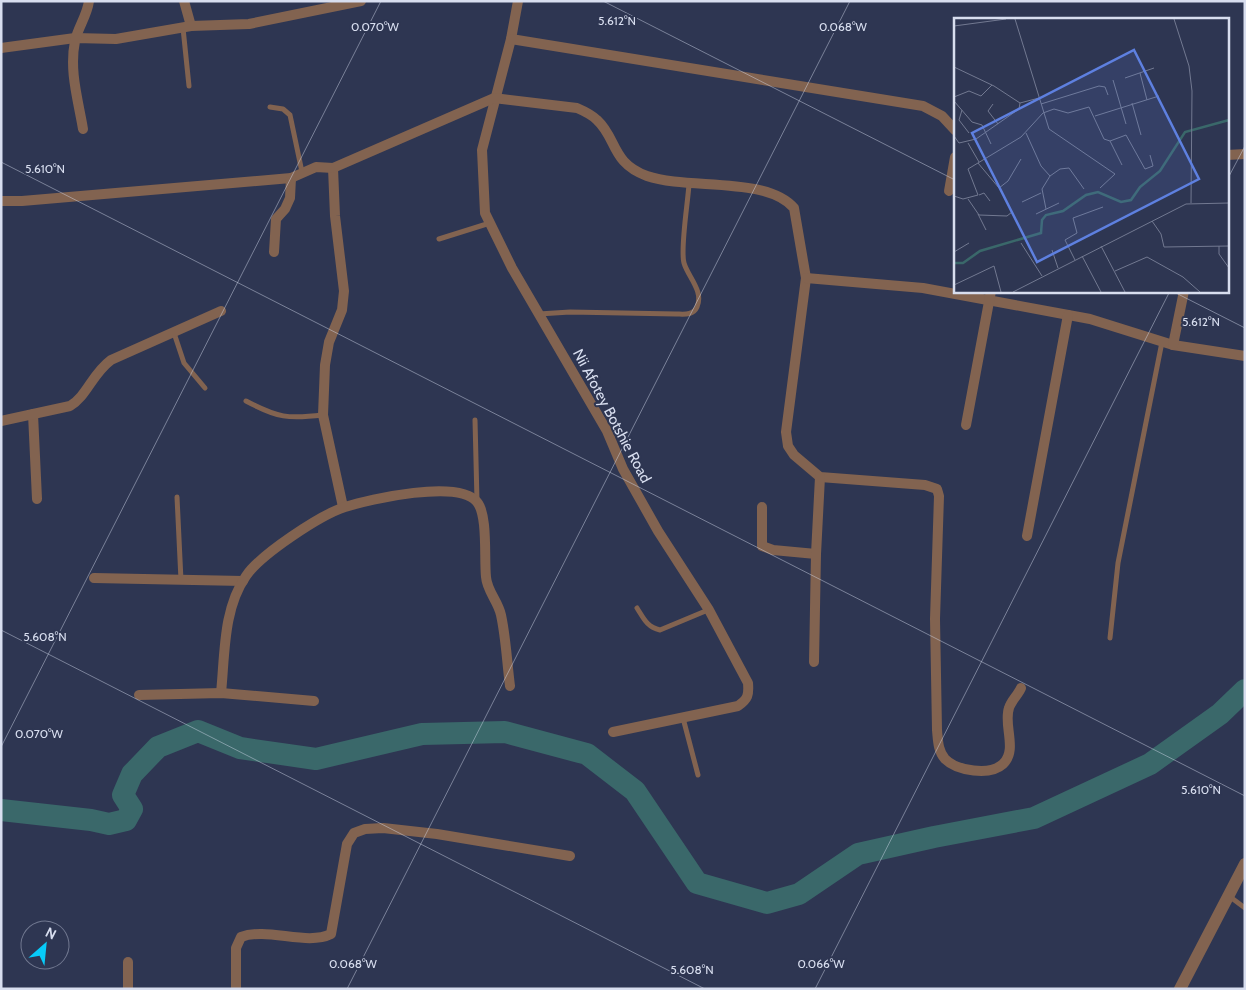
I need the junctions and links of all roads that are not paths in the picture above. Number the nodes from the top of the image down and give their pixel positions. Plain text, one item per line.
1 (89, 1) edge
2 (184, 1) edge
3 (361, 1) edge
4 (518, 1) edge
5 (187, 27) junction
6 (75, 38) junction
7 (512, 39) junction
8 (1, 48) edge
9 (189, 86) dead end
10 (494, 98) junction
11 (270, 107) dead end
12 (84, 129) dead end
13 (954, 129) edge
14 (1245, 154) edge
15 (1228, 155) edge
16 (954, 163) edge
17 (332, 168) junction
18 (302, 172) junction
19 (291, 178) junction
20 (689, 184) junction
21 (949, 191) dead end
22 (1, 201) edge
23 (490, 223) junction
24 (439, 238) dead end
25 (274, 252) dead end
26 (806, 278) junction
27 (954, 292) edge
28 (956, 292) edge
29 (1184, 292) edge
30 (989, 296) edge
31 (221, 311) dead end
32 (539, 314) junction
33 (1068, 315) junction
34 (174, 333) junction
35 (1163, 342) junction
36 (1173, 345) junction
37 (1245, 356) edge
38 (205, 388) dead end
39 (246, 402) dead end
40 (33, 414) junction
41 (323, 416) junction
42 (1, 420) edge
43 (475, 420) dead end
44 (966, 425) dead end
45 (820, 477) junction
46 (177, 497) dead end
47 (37, 499) dead end
48 (477, 502) junction
49 (344, 507) junction
50 (762, 507) dead end
51 (1027, 536) dead end
52 (816, 554) junction
53 (94, 578) dead end
54 (181, 580) junction
55 (243, 581) junction
56 (637, 608) dead end
57 (709, 610) junction
58 (1110, 638) dead end
59 (814, 662) dead end
60 (510, 686) dead end
61 (1021, 688) dead end
62 (221, 693) junction
63 (139, 695) dead end
64 (314, 702) dead end
65 (683, 717) junction
66 (613, 732) dead end
67 (698, 775) dead end
68 (570, 856) dead end
69 (1245, 864) edge
70 (1229, 896) junction
71 (1245, 908) edge
72 (128, 962) dead end
73 (128, 989) edge
74 (236, 989) edge
75 (1180, 989) edge

1 - 6 street
2 - 5 street
3 - 5 street
4 - 7 street, Nii Afotey Botshie Road
5 - 6 street
5 - 9 lane
6 - 8 street
6 - 12 street
7 - 10 street, Nii Afotey Botshie Road
7 - 13 street
10 - 17 street
10 - 20 street
10 - 23 street, Nii Afotey Botshie Road
11 - 18 lane
14 - 15 street
16 - 21 street
17 - 18 street
17 - 41 street
18 - 19 street
19 - 22 street
19 - 25 street
20 - 26 street
20 - 32 lane
23 - 24 lane
23 - 32 street, Nii Afotey Botshie Road
26 - 27 street
26 - 45 street
28 - 30 street
29 - 36 street
30 - 33 street
30 - 44 street
31 - 34 street
32 - 57 street, Nii Afotey Botshie Road
33 - 35 street
33 - 51 street
34 - 38 lane
34 - 40 street
35 - 36 street
35 - 58 lane
36 - 37 street
39 - 41 lane
40 - 42 street
40 - 47 street
41 - 49 street
43 - 48 lane
45 - 52 street
45 - 61 street
46 - 54 lane
48 - 49 street
48 - 60 street
49 - 55 street
50 - 52 street
52 - 59 street
53 - 54 street
54 - 55 street
55 - 62 street
56 - 57 lane
57 - 65 street, Nii Afotey Botshie Road
62 - 63 street
62 - 64 street
65 - 66 street, Nii Afotey Botshie Road
65 - 67 lane
68 - 74 street
69 - 70 street
70 - 71 lane
70 - 75 street
72 - 73 street

